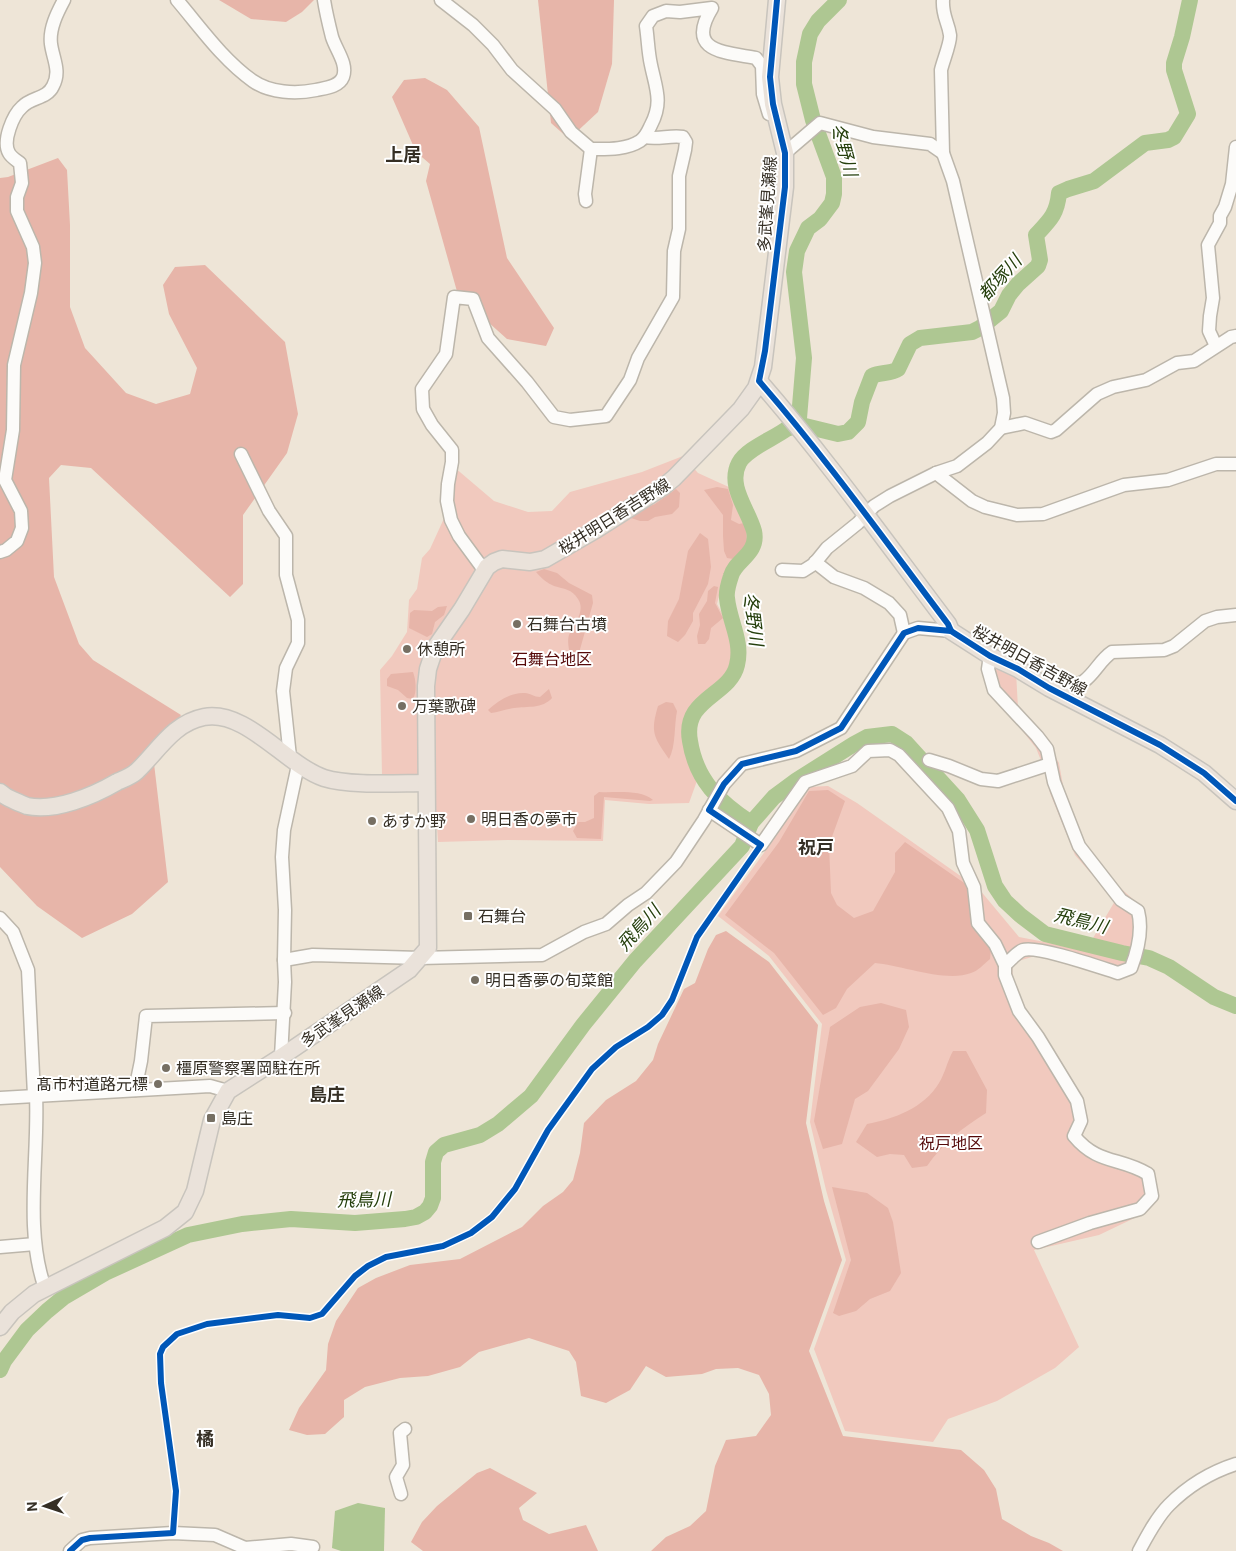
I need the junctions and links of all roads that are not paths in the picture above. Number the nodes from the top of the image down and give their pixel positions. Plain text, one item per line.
1 (64, 0) edge
2 (177, 0) edge
3 (324, 0) edge
4 (441, 0) edge
5 (777, 0) edge
6 (943, 0) edge
7 (645, 137) junction
8 (1236, 147) edge
9 (590, 149) junction
10 (786, 153) junction
11 (943, 153) junction
12 (785, 187) junction
13 (586, 201) dead end
14 (1236, 336) edge
15 (1216, 346) junction
16 (759, 381) junction
17 (1001, 428) junction
18 (241, 454) dead end
19 (1236, 464) edge
20 (936, 472) junction
21 (866, 515) junction
22 (0, 552) edge
23 (815, 562) junction
24 (484, 570) junction
25 (782, 570) dead end
26 (1236, 615) edge
27 (950, 632) junction
28 (904, 633) junction
29 (990, 656) junction
30 (1049, 688) junction
31 (929, 760) dead end
32 (294, 761) junction
33 (1050, 764) junction
34 (426, 783) junction
35 (0, 792) edge
36 (1236, 800) edge
37 (709, 810) junction
38 (0, 918) edge
39 (420, 958) junction
40 (284, 960) junction
41 (1005, 965) junction
42 (285, 1013) junction
43 (281, 1057) junction
44 (135, 1090) junction
45 (228, 1091) junction
46 (35, 1095) junction
47 (0, 1098) edge
48 (1038, 1242) dead end
49 (35, 1244) junction
50 (0, 1247) edge
51 (45, 1288) junction
52 (0, 1327) edge
53 (405, 1429) dead end
54 (1236, 1464) edge
55 (401, 1494) dead end
56 (313, 1547) dead end
57 (70, 1551) edge
58 (1139, 1551) edge

1 - 22 street
2 - 3 street
4 - 9 street
5 - 10 main road, 多武峯見瀬線
6 - 11 street
7 - 9 street
7 - 12 street
7 - 24 street
8 - 15 street
9 - 13 street
10 - 11 street
10 - 12 main road, 多武峯見瀬線
11 - 17 street
12 - 16 main road, 多武峯見瀬線
14 - 15 street
15 - 17 street
16 - 21 main road, 桜井明日香吉野線
16 - 24 main road, 桜井明日香吉野線
17 - 20 street
18 - 32 street
19 - 20 street
20 - 21 street
21 - 23 street
21 - 27 main road, 桜井明日香吉野線
23 - 25 street
23 - 28 street
24 - 34 main road
26 - 30 street
27 - 28 street
27 - 29 main road, 桜井明日香吉野線
28 - 37 street
29 - 30 main road, 桜井明日香吉野線
29 - 33 street
30 - 36 main road, 桜井明日香吉野線
31 - 33 street
32 - 34 main road
32 - 35 main road
32 - 40 street
33 - 41 street
34 - 39 main road, 多武峯見瀬線
37 - 39 street
37 - 41 street
38 - 46 street
39 - 40 street
39 - 43 main road, 多武峯見瀬線
40 - 42 street
41 - 48 street
42 - 43 street
42 - 44 street
43 - 45 main road, 多武峯見瀬線
44 - 45 street
44 - 46 street
45 - 51 main road, 多武峯見瀬線
46 - 47 street
46 - 49 street
49 - 50 street
49 - 51 street
51 - 52 main road, 多武峯見瀬線
53 - 55 street
54 - 58 street
56 - 57 street

